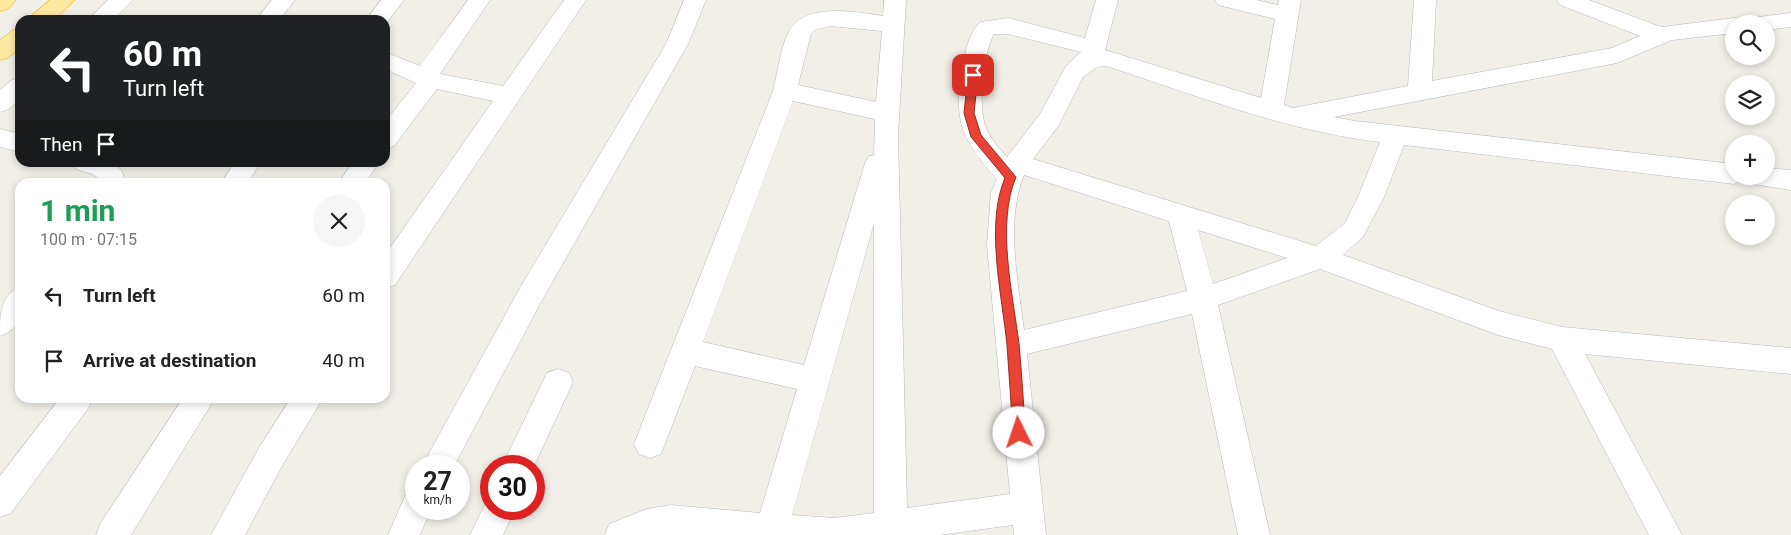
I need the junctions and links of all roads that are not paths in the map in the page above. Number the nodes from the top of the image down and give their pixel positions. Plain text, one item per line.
1 (5, 0) edge
2 (64, 0) edge
3 (122, 0) edge
4 (284, 0) edge
5 (393, 0) edge
6 (479, 0) edge
7 (575, 0) edge
8 (694, 0) edge
9 (1107, 0) edge
10 (1226, 0) edge
11 (1425, 0) edge
12 (1568, 0) edge
13 (1783, 0) edge
14 (1791, 3) edge
15 (0, 4) edge
16 (1289, 7) edge
17 (894, 12) edge
18 (46, 15) edge
19 (109, 15) edge
20 (271, 15) edge
21 (381, 15) edge
22 (1791, 20) edge
23 (1775, 22) edge
24 (1725, 26) edge
25 (1659, 35) junction
26 (15, 40) edge
27 (0, 52) edge
28 (1093, 53) junction
29 (390, 62) edge
30 (428, 79) junction
31 (15, 90) edge
32 (785, 91) junction
33 (1419, 92) junction
34 (509, 96) junction
35 (0, 103) edge
36 (1280, 113) junction
37 (887, 124) junction
38 (390, 133) edge
39 (1395, 136) junction
40 (0, 138) edge
41 (15, 142) edge
42 (101, 167) edge
43 (246, 167) edge
44 (363, 167) edge
45 (1013, 170) junction
46 (1725, 173) edge
47 (110, 178) edge
48 (238, 178) edge
49 (355, 178) edge
50 (1775, 178) edge
51 (1791, 180) edge
52 (1182, 215) junction
53 (1320, 258) junction
54 (390, 269) edge
55 (1203, 299) junction
56 (15, 305) edge
57 (0, 324) edge
58 (1562, 339) junction
59 (1013, 345) junction
60 (686, 351) junction
61 (1791, 361) edge
62 (815, 380) junction
63 (558, 382) dead end
64 (74, 403) edge
65 (197, 403) edge
66 (305, 403) edge
67 (650, 444) dead end
68 (444, 455) edge
69 (523, 455) edge
70 (0, 502) edge
71 (410, 520) edge
72 (493, 520) edge
73 (1029, 521) edge
74 (771, 530) junction
75 (892, 531) edge
76 (112, 535) edge
77 (227, 535) edge
78 (404, 535) edge
79 (486, 535) edge
80 (621, 535) edge
81 (1254, 535) edge
82 (1666, 535) edge

1 - 15 highway
2 - 18 highway
3 - 19 street
4 - 20 street
5 - 21 street
6 - 30 street
7 - 34 street
8 - 68 street
9 - 28 street
10 - 16 street
11 - 33 street
12 - 25 street
13 - 14 street
16 - 36 street
17 - 32 street
17 - 37 street
22 - 23 street
24 - 25 street
25 - 33 street
26 - 27 highway
28 - 36 street
28 - 45 street
28 - 45 street
29 - 30 street
30 - 34 street
30 - 38 street
31 - 35 street
32 - 37 street
32 - 60 street
33 - 36 street
34 - 54 street
36 - 39 street
37 - 62 street
37 - 75 street
39 - 46 street
39 - 53 street
40 - 41 street
42 - 47 street
43 - 48 street
44 - 49 street
45 - 52 street
45 - 59 street
50 - 51 street
52 - 53 street
52 - 55 street
53 - 55 street
53 - 58 street
55 - 59 street
55 - 81 street
56 - 57 street
58 - 61 street
58 - 82 street
59 - 73 street
60 - 62 street
60 - 67 street
62 - 74 street
63 - 69 street
64 - 70 street
65 - 76 street
66 - 77 street
71 - 78 street
72 - 79 street
73 - 75 street
74 - 75 street
74 - 80 street

